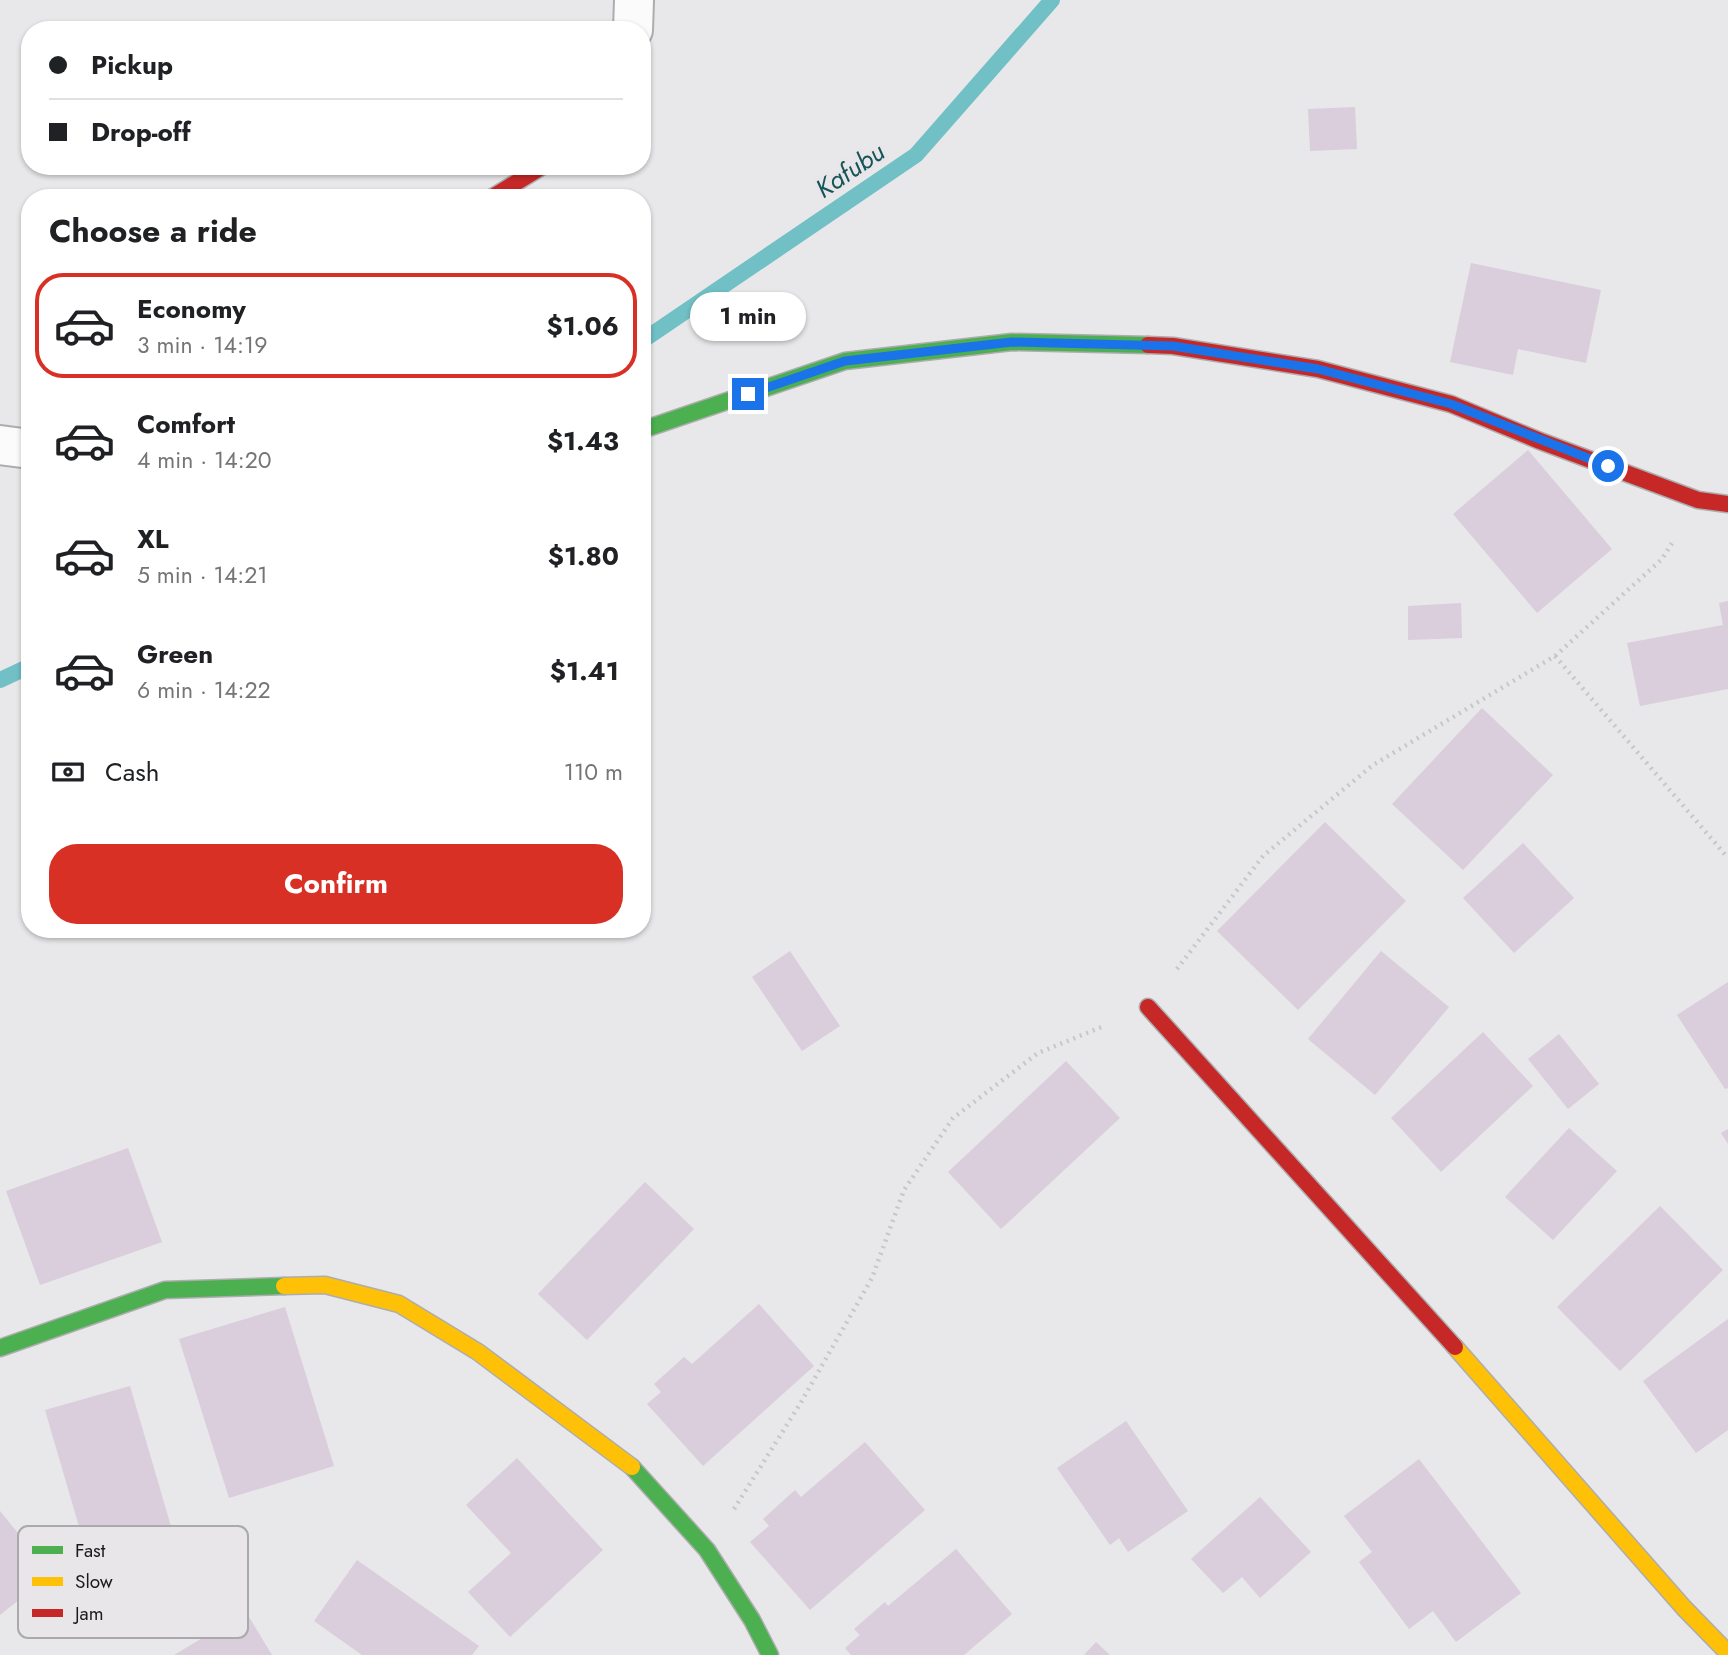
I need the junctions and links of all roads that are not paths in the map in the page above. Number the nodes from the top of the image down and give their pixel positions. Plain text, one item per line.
1 (634, 0) edge
2 (633, 21) edge
3 (528, 175) edge
4 (506, 189) edge
5 (651, 427) edge
6 (0, 445) edge
7 (21, 448) edge
8 (1728, 504) edge
9 (1148, 1007) road end
10 (0, 1348) edge
11 (1728, 1653) edge
12 (770, 1655) edge

1 - 2 street
3 - 4 street
5 - 8 street
6 - 7 street
9 - 11 street
10 - 12 street

